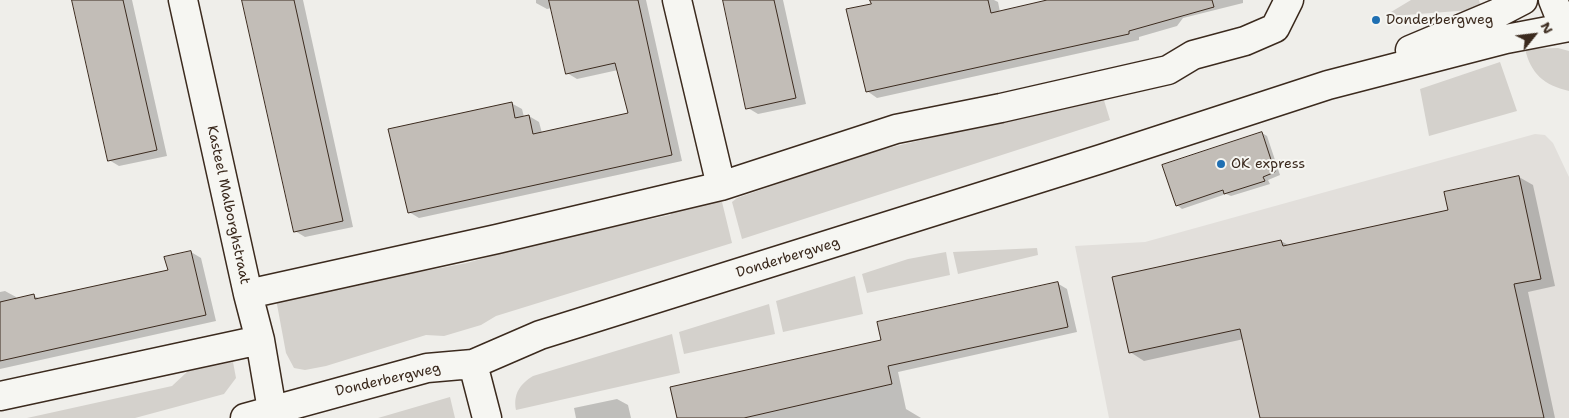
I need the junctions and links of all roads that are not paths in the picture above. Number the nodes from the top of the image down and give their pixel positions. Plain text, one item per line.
1 (183, 0) edge
2 (677, 0) edge
3 (1289, 0) edge
4 (1522, 0) edge
5 (1553, 0) edge
6 (1569, 27) edge
7 (1328, 85) junction
8 (721, 186) junction
9 (248, 294) junction
10 (260, 340) junction
11 (473, 364) junction
12 (0, 396) edge
13 (272, 410) junction
14 (245, 418) edge
15 (487, 418) edge

1 - 9 street, Kasteel Malborghstraat
2 - 8 street
3 - 8 street
4 - 7 street, Donderbergweg
5 - 6 street
6 - 7 street, Donderbergweg
7 - 11 street, Donderbergweg
8 - 9 street
9 - 10 street, Kasteel Malborghstraat
10 - 12 street
10 - 13 street, Kasteel Malborghstraat
11 - 13 street, Donderbergweg
11 - 15 street
13 - 14 street, Donderbergweg

